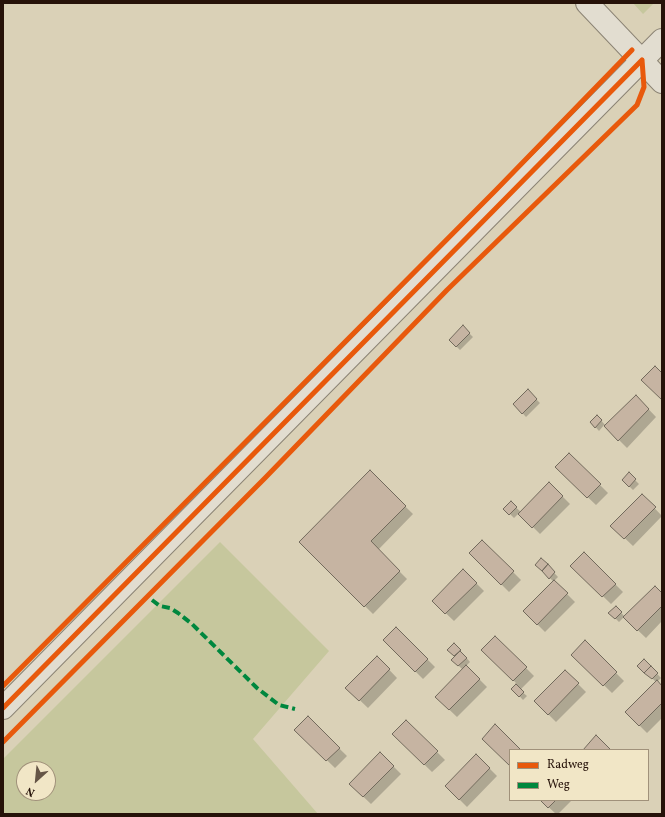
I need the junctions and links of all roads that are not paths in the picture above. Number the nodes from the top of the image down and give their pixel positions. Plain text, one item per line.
1 (587, 3) edge
2 (662, 40) edge
3 (642, 60) junction
4 (662, 82) edge
5 (3, 708) edge

1 - 3 street
2 - 3 street
3 - 4 street
3 - 5 street

